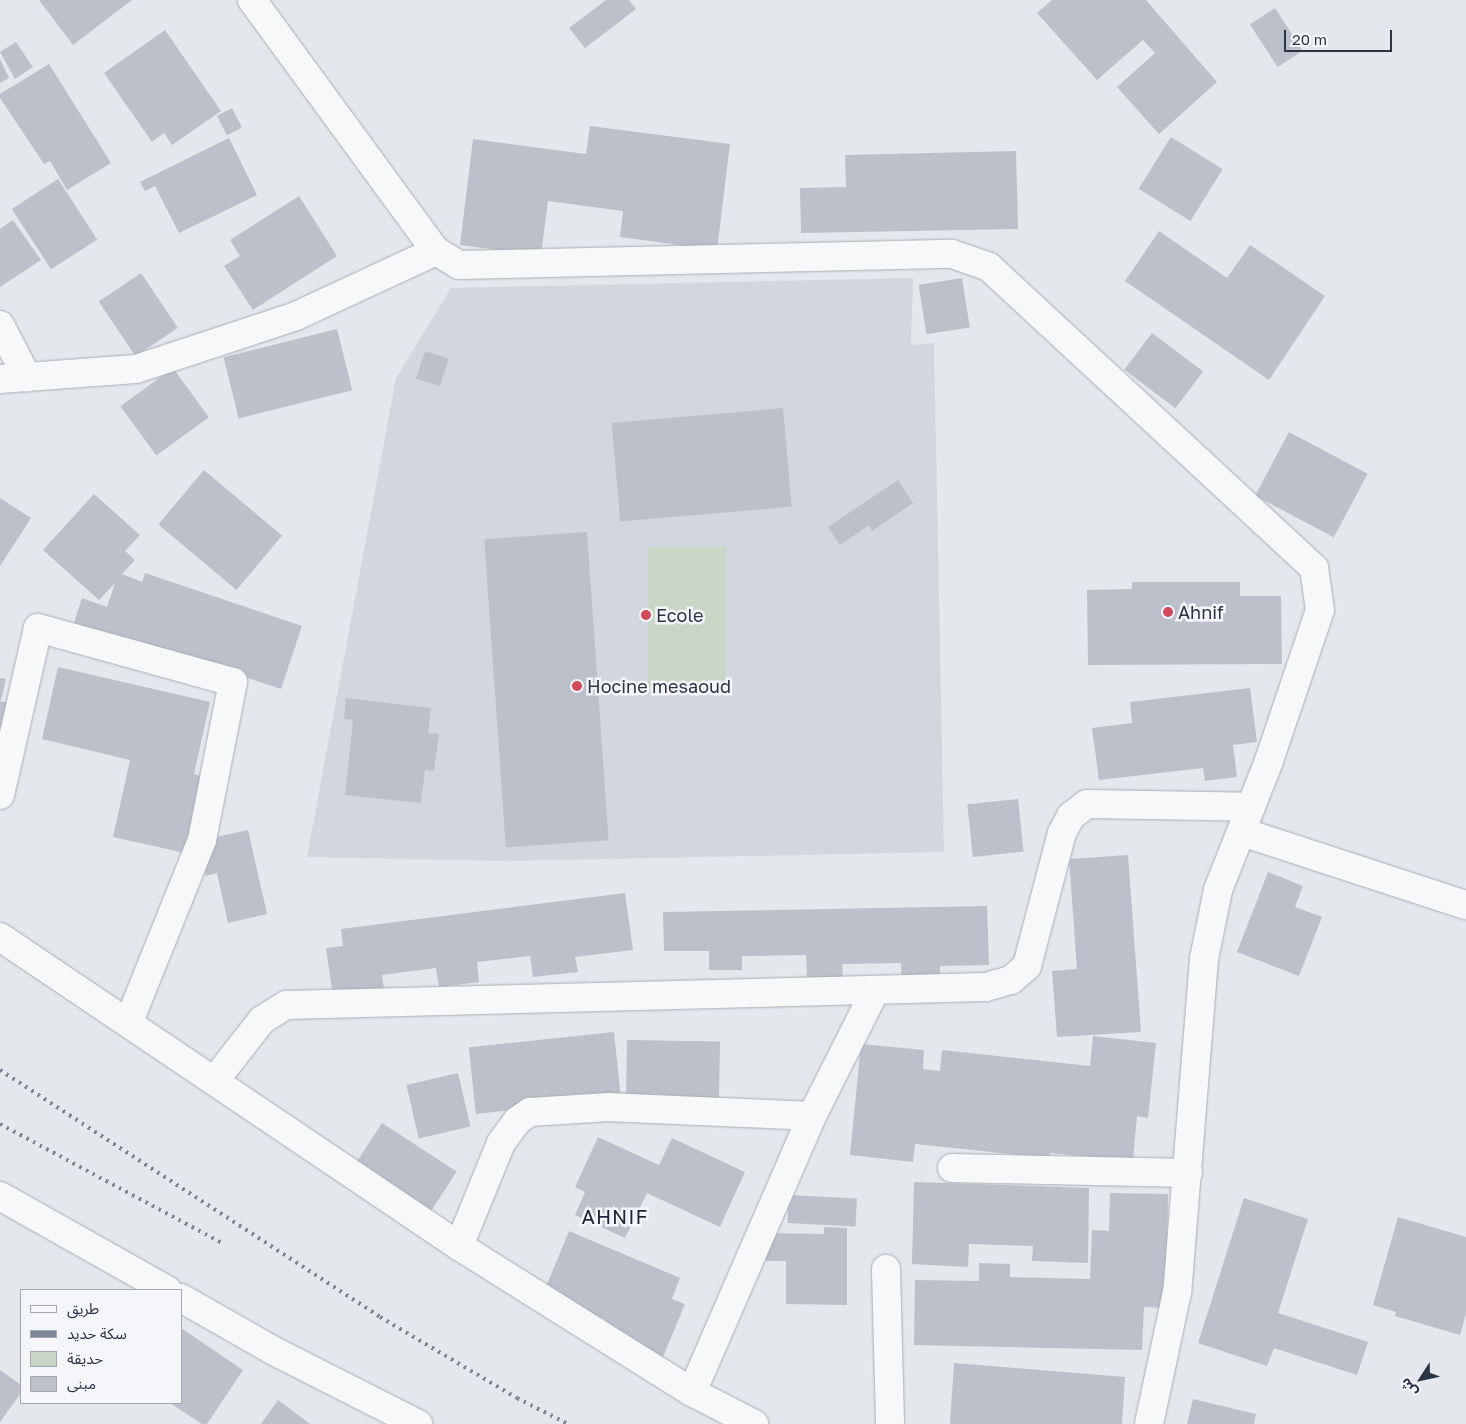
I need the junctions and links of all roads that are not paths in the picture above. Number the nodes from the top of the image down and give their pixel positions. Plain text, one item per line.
1 (252, 0) edge
2 (436, 251) junction
3 (0, 325) edge
4 (27, 377) junction
5 (0, 379) edge
6 (0, 795) edge
7 (1251, 807) junction
8 (1242, 832) junction
9 (1466, 905) edge
10 (0, 938) edge
11 (875, 991) junction
12 (129, 1022) junction
13 (215, 1080) junction
14 (812, 1116) junction
15 (952, 1168) dead end
16 (1188, 1174) junction
17 (0, 1196) edge
18 (459, 1246) junction
19 (886, 1269) dead end
20 (165, 1289) edge
21 (182, 1299) edge
22 (692, 1392) junction
23 (418, 1424) edge
24 (754, 1424) edge
25 (890, 1424) edge
26 (1149, 1424) edge

1 - 2 street
2 - 4 street
2 - 7 street
3 - 4 street
4 - 5 street
6 - 12 street
7 - 8 street
7 - 11 street
8 - 9 street
8 - 16 street
10 - 12 street
11 - 13 street
11 - 14 street
12 - 13 street
13 - 18 street
14 - 18 street
14 - 22 street
15 - 16 street
16 - 26 street
17 - 20 street
18 - 22 street
19 - 25 street
21 - 23 street
22 - 24 street

